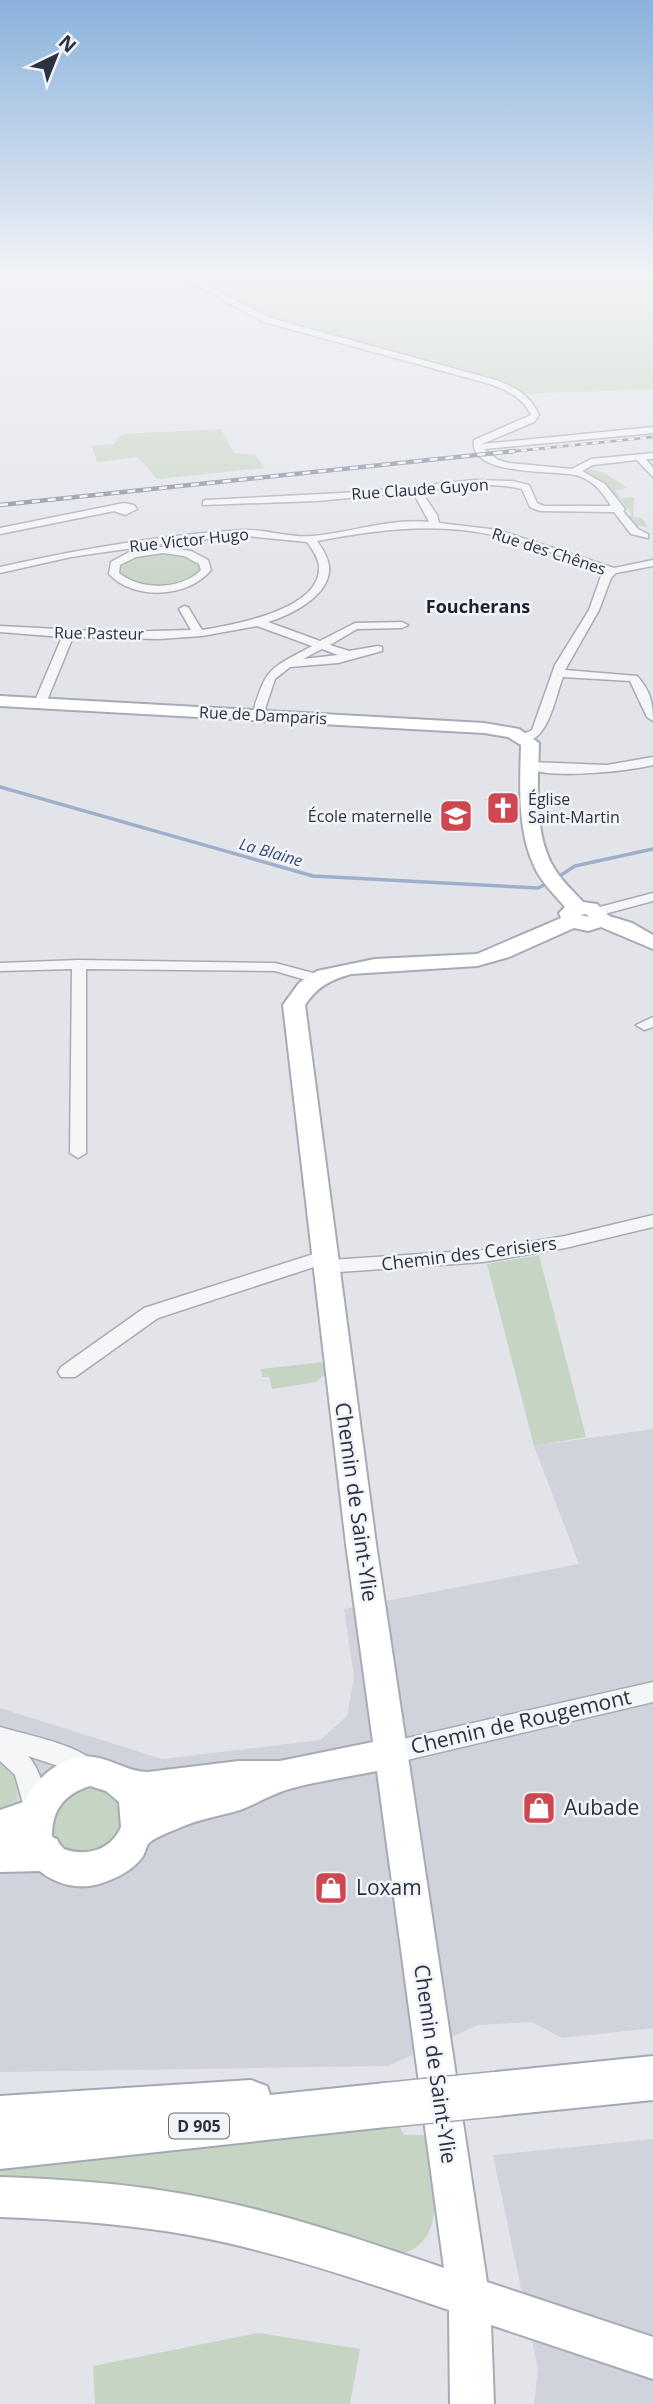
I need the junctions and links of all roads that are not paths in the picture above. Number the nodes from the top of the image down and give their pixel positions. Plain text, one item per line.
1 (502, 386) edge
2 (653, 430) edge
3 (478, 447) junction
4 (653, 456) edge
5 (640, 458) junction
6 (573, 472) junction
7 (653, 474) edge
8 (416, 490) junction
9 (206, 503) dead end
10 (116, 508) dead end
11 (620, 509) junction
12 (434, 524) junction
13 (379, 527) joint
14 (0, 531) edge
15 (311, 539) junction
16 (166, 542) junction
17 (650, 544) edge
18 (176, 551) junction
19 (124, 553) junction
20 (653, 563) edge
21 (0, 570) edge
22 (613, 571) junction
23 (184, 609) dead end
24 (260, 623) junction
25 (402, 625) dead end
26 (0, 629) edge
27 (71, 632) junction
28 (198, 633) junction
29 (319, 645) junction
30 (378, 649) dead end
31 (348, 655) junction
32 (285, 665) junction
33 (558, 673) junction
34 (0, 701) edge
35 (40, 703) junction
36 (258, 715) junction
37 (653, 717) edge
38 (525, 738) junction
39 (653, 761) edge
40 (530, 766) junction
41 (653, 897) edge
42 (575, 915) junction
43 (598, 916) junction
44 (653, 943) edge
45 (79, 964) junction
46 (0, 967) edge
47 (316, 978) junction
48 (78, 1153) dead end
49 (653, 1220) edge
50 (324, 1262) junction
51 (68, 1372) dead end
52 (653, 1692) edge
53 (0, 1737) edge
54 (0, 1745) edge
55 (390, 1753) junction
56 (90, 1771) junction
57 (284, 1775) junction
58 (130, 1787) junction
59 (28, 1826) edge
60 (138, 1831) junction
61 (0, 1853) edge
62 (653, 2078) edge
63 (335, 2111) junction
64 (0, 2118) edge
65 (0, 2147) edge
66 (0, 2197) edge
67 (469, 2298) junction
68 (653, 2358) edge
69 (472, 2404) edge

1 - 3 street
2 - 3 street
3 - 6 street
4 - 5 street
5 - 6 street
5 - 7 street
6 - 11 street
8 - 9 street, Rue Claude Guyon
8 - 11 street, Rue Claude Guyon
8 - 12 street
10 - 14 street
11 - 17 street
12 - 13 street, Rue des Chênes
12 - 22 street, Rue des Chênes
13 - 15 street, Rue Victor Hugo
15 - 16 street, Rue Victor Hugo
15 - 24 street, Rue Pasteur
16 - 18 street
16 - 19 street, Rue Victor Hugo
18 - 19 street
18 - 19 street
19 - 21 street, Rue Victor Hugo
20 - 22 street
22 - 33 street, Rue des Chênes
23 - 28 street
24 - 28 street, Rue Pasteur
24 - 29 street
25 - 29 street
26 - 27 street, Rue Pasteur
27 - 28 street, Rue Pasteur
27 - 35 street
29 - 31 street
29 - 32 street
30 - 31 street
31 - 32 street
32 - 36 street
33 - 37 street
33 - 38 street, Rue des Chênes
34 - 35 street, Rue de Damparis
35 - 36 street, Rue de Damparis
36 - 38 street, Rue de Damparis
38 - 40 street
39 - 40 street
40 - 42 street
41 - 43 street
42 - 43 street
42 - 47 street
43 - 44 street
45 - 46 street
45 - 47 street
45 - 48 street
47 - 50 street, Chemin de Saint-Ylie
49 - 50 street, Chemin des Cerisiers
50 - 51 street, Chemin des Cerisiers
50 - 55 street, Chemin de Saint-Ylie
52 - 55 street, Chemin de Rougemont
53 - 56 street
54 - 59 street
55 - 57 street
55 - 67 street, Chemin de Saint-Ylie
56 - 58 street
56 - 59 street
57 - 58 street
57 - 60 street
58 - 60 street
59 - 60 street
59 - 61 main road
62 - 63 main road, D 905, bridge
63 - 64 main road
63 - 65 main road, D 905
66 - 67 street
67 - 68 street
67 - 69 street, Chemin de Saint-Ylie

